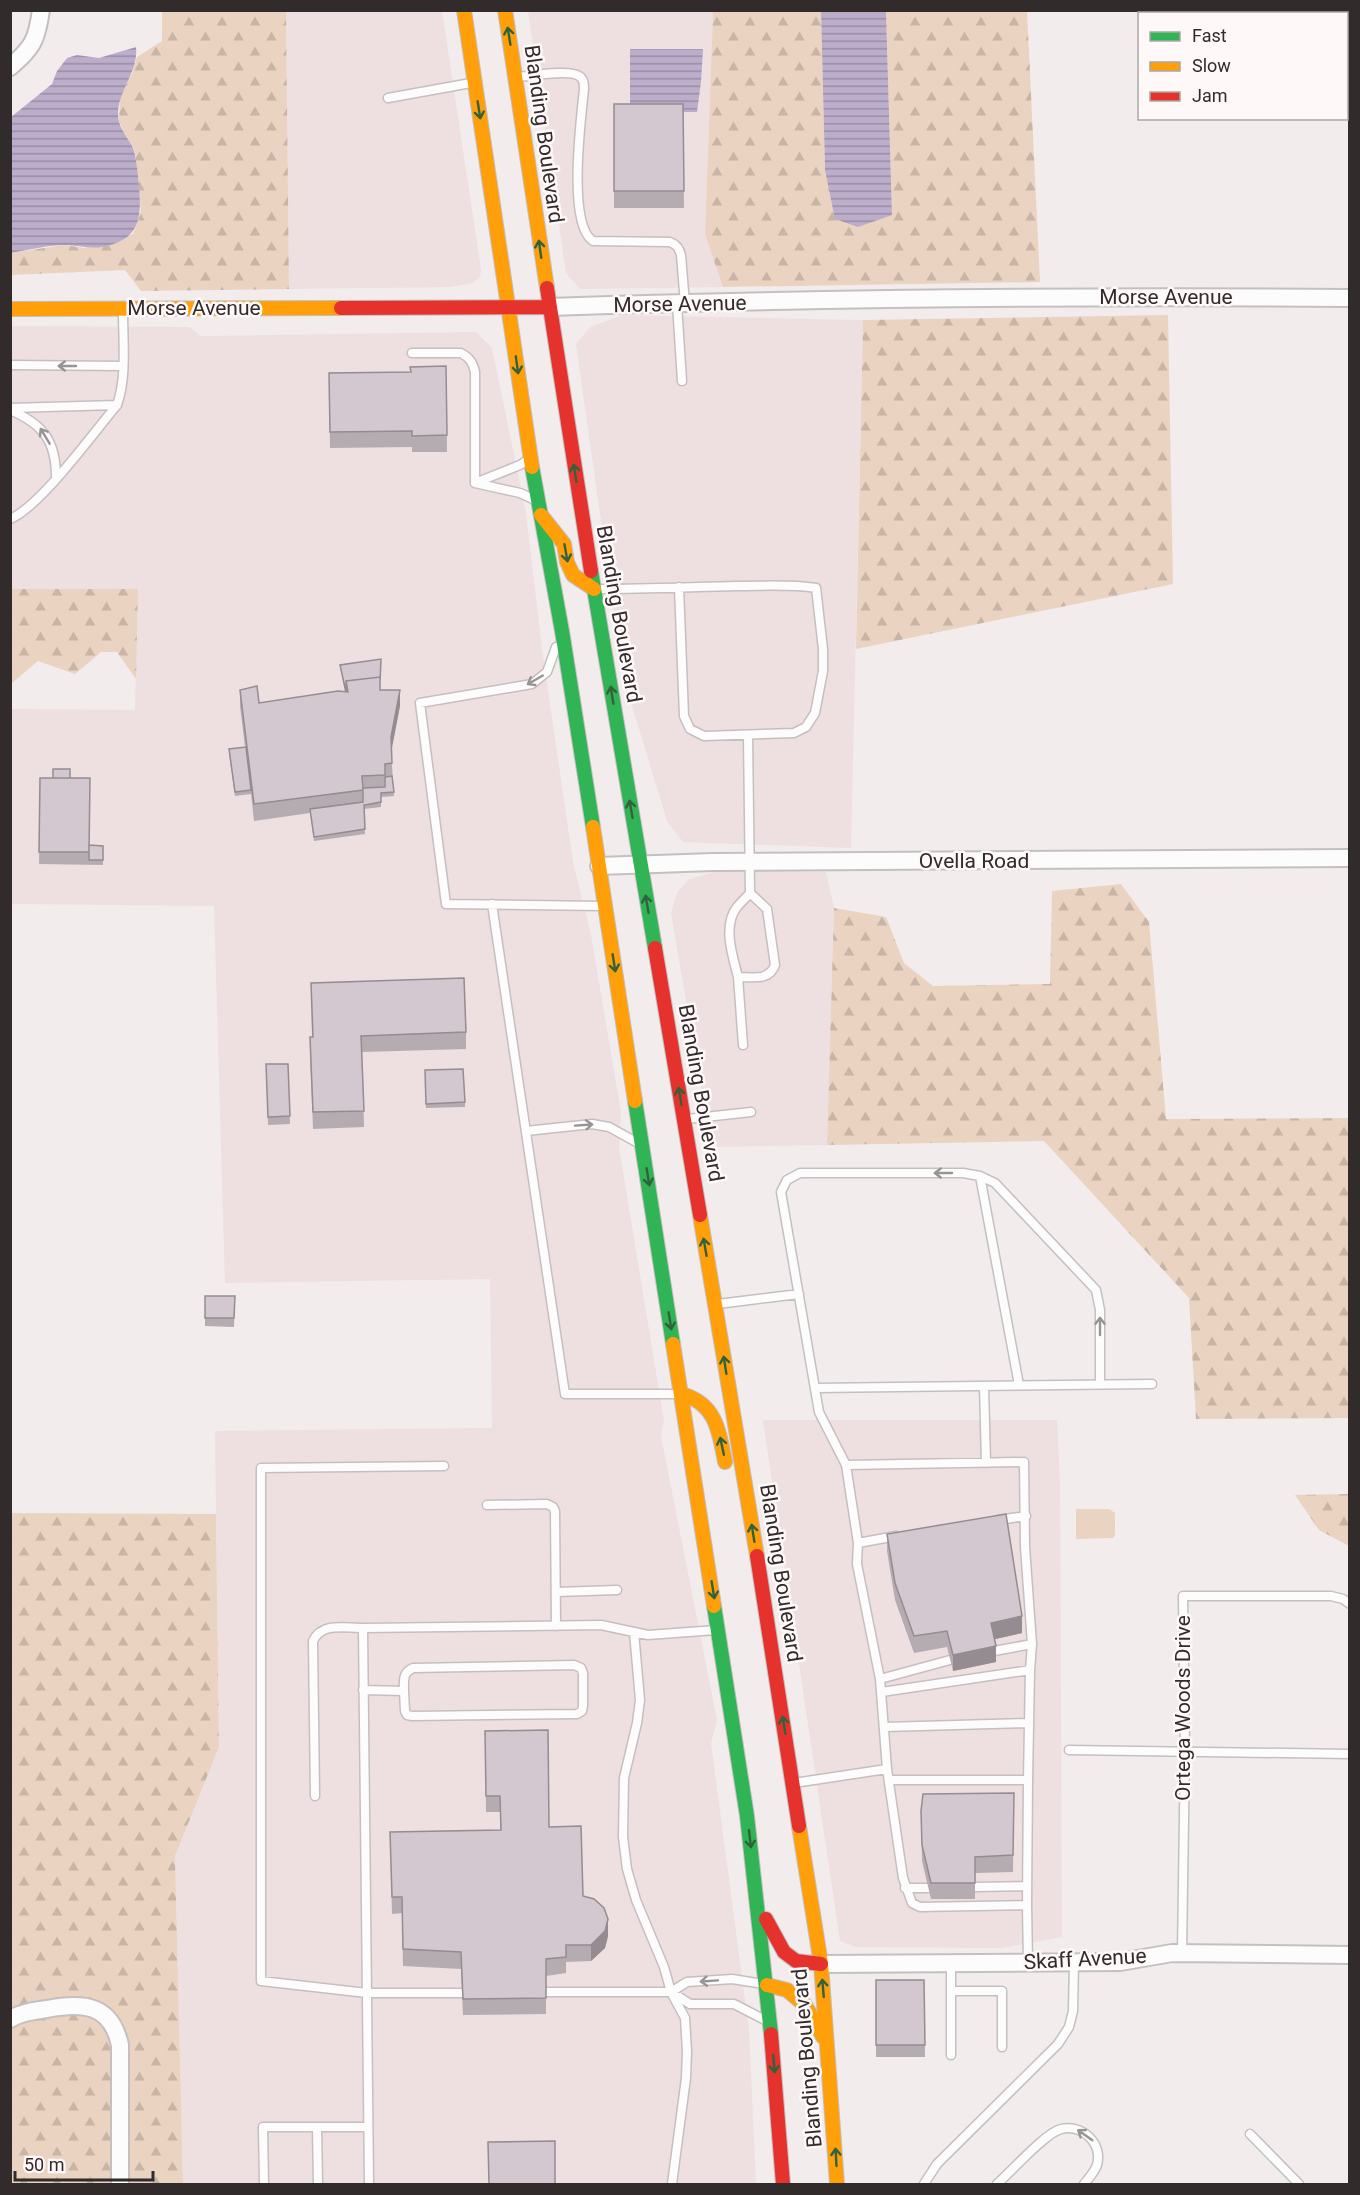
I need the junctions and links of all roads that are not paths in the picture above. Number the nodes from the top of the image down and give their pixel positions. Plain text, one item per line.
1 (41, 10) edge
2 (464, 10) edge
3 (505, 10) edge
4 (10, 67) edge
5 (515, 77) junction
6 (475, 83) junction
7 (388, 98) dead end
8 (1350, 298) edge
9 (681, 304) junction
10 (509, 307) junction
11 (549, 307) junction
12 (123, 308) junction
13 (10, 309) edge
14 (412, 352) dead end
15 (10, 365) edge
16 (123, 366) junction
17 (682, 381) dead end
18 (117, 405) junction
19 (10, 409) edge
20 (531, 456) junction
21 (56, 478) junction
22 (476, 483) junction
23 (539, 507) junction
24 (10, 519) edge
25 (679, 587) junction
26 (594, 589) junction
27 (562, 631) junction
28 (748, 735) junction
29 (1350, 858) edge
30 (751, 862) junction
31 (641, 865) junction
32 (599, 866) junction
33 (750, 893) junction
34 (492, 904) junction
35 (605, 906) junction
36 (738, 977) junction
37 (743, 1045) dead end
38 (751, 1112) dead end
39 (684, 1119) junction
40 (526, 1131) junction
41 (643, 1146) junction
42 (980, 1176) junction
43 (799, 1294) junction
44 (715, 1304) junction
45 (1100, 1384) junction
46 (1152, 1384) dead end
47 (1019, 1385) junction
48 (984, 1386) junction
49 (815, 1388) junction
50 (681, 1394) junction
51 (986, 1463) junction
52 (846, 1465) junction
53 (444, 1466) dead end
54 (727, 1475) dead end
55 (487, 1505) dead end
56 (1026, 1516) junction
57 (992, 1521) edge
58 (903, 1535) edge
59 (858, 1543) junction
60 (617, 1590) dead end
61 (556, 1592) junction
62 (752, 1604) dead end
63 (1350, 1604) edge
64 (556, 1626) junction
65 (363, 1628) junction
66 (719, 1630) junction
67 (634, 1632) junction
68 (771, 1644) junction
69 (1032, 1644) junction
70 (994, 1651) edge
71 (950, 1660) edge
72 (1030, 1670) junction
73 (880, 1679) junction
74 (363, 1690) junction
75 (404, 1691) junction
76 (882, 1692) junction
77 (1029, 1724) junction
78 (884, 1727) junction
79 (1069, 1750) dead end
80 (1185, 1750) junction
81 (1350, 1754) edge
82 (887, 1769) junction
83 (889, 1780) junction
84 (1028, 1780) junction
85 (793, 1783) junction
86 (315, 1796) dead end
87 (1028, 1886) junction
88 (905, 1887) junction
89 (975, 1887) edge
90 (928, 1888) edge
91 (759, 1905) junction
92 (1028, 1905) junction
93 (1182, 1953) junction
94 (1350, 1955) edge
95 (1074, 1962) junction
96 (951, 1963) junction
97 (1028, 1963) junction
98 (821, 1964) junction
99 (767, 1985) junction
100 (951, 1990) junction
101 (546, 1992) edge
102 (671, 1992) junction
103 (367, 1993) junction
104 (462, 1993) edge
105 (10, 2019) edge
106 (771, 2022) junction
107 (828, 2046) junction
108 (1002, 2047) dead end
109 (951, 2055) dead end
110 (316, 2127) junction
111 (368, 2127) junction
112 (1250, 2134) dead end
113 (120, 2184) edge
114 (264, 2184) edge
115 (318, 2184) edge
116 (369, 2184) edge
117 (672, 2184) edge
118 (783, 2184) edge
119 (837, 2184) edge
120 (924, 2184) edge
121 (997, 2184) edge
122 (1084, 2184) edge
123 (1299, 2184) edge

1 - 4 street
2 - 6 main road, Blanding Boulevard
5 -> 3 main road, Blanding Boulevard
5 - 9 lane
11 -> 5 main road, Blanding Boulevard
6 - 7 lane
6 -> 10 main road, Blanding Boulevard
8 - 9 street, Morse Avenue
9 - 11 street, Morse Avenue
9 - 17 lane
10 - 11 main road, Morse Avenue
10 - 12 main road, Morse Avenue
10 -> 20 main road, Blanding Boulevard
26 -> 11 main road, Blanding Boulevard
12 - 13 main road, Morse Avenue
12 - 16 lane
14 - 22 lane
16 -> 15 lane
16 - 18 lane
18 - 19 lane
18 - 21 lane
21 -> 19 lane
20 - 22 lane
20 - 23 main road, Blanding Boulevard
21 - 24 lane
22 - 23 lane
23 -> 26 main road
23 - 27 main road, Blanding Boulevard
25 - 26 lane
25 - 28 lane
25 - 28 lane
31 -> 26 main road, Blanding Boulevard
27 - 32 main road, Blanding Boulevard
27 -> 34 lane
28 - 30 lane
29 - 30 street, Ovella Road
30 - 31 street, Ovella Road
30 - 33 lane
31 - 32 street, Ovella Road
39 -> 31 main road, Blanding Boulevard
32 - 35 main road, Blanding Boulevard
33 - 36 lane
33 - 36 lane
34 - 35 lane
34 - 40 lane
35 -> 41 main road, Blanding Boulevard
36 - 37 lane
38 - 39 lane
44 -> 39 main road, Blanding Boulevard
40 -> 41 lane
40 - 50 lane
41 -> 50 main road, Blanding Boulevard
42 -> 43 lane
45 -> 42 lane
42 - 47 lane
43 - 44 lane
43 - 49 lane
68 -> 44 main road, Blanding Boulevard
45 - 46 lane
45 - 47 lane
47 - 48 lane
48 - 49 lane
48 - 51 lane
49 - 52 lane
54 -> 50 main road
50 -> 66 main road, Blanding Boulevard
51 - 52 lane
51 - 56 lane
52 - 59 lane
53 - 103 lane
55 - 61 lane
56 - 57 lane
56 - 69 lane
58 - 59 lane
59 - 73 lane
60 - 61 lane
61 - 64 lane
62 - 68 main road
63 - 80 lane, Ortega Woods Drive
64 - 65 lane
64 - 67 lane
65 - 74 lane
65 - 86 lane
66 - 67 lane
66 -> 91 main road, Blanding Boulevard
67 - 102 lane
85 -> 68 main road, Blanding Boulevard
69 - 70 lane
69 - 72 lane
71 - 73 lane
72 - 76 lane
72 - 77 lane
73 - 76 lane
74 - 75 lane
74 - 103 lane
75 - 75 lane
76 - 78 lane
77 - 78 lane
77 - 84 lane
78 - 82 lane
79 - 80 lane
80 - 81 lane
80 - 93 lane, Ortega Woods Drive
82 - 83 lane
82 - 85 lane
83 - 84 lane
83 - 88 lane
84 - 87 lane
85 - 98 main road, Blanding Boulevard
87 - 89 lane
87 - 92 lane
88 - 90 lane
88 - 92 lane
91 - 98 main road
91 - 99 main road, Blanding Boulevard
92 - 97 lane
93 - 94 street, Skaff Avenue
93 - 95 street, Skaff Avenue
95 - 97 street, Skaff Avenue
95 - 120 lane
96 - 97 street, Skaff Avenue
96 - 98 street, Skaff Avenue
96 - 100 lane
107 -> 98 main road, Blanding Boulevard
99 -> 102 lane
99 - 106 main road, Blanding Boulevard
99 - 107 main road
100 - 108 lane
100 - 109 lane
101 - 102 lane
102 - 106 lane
102 - 117 lane
103 - 104 lane
103 - 111 lane
105 - 113 street
106 -> 118 main road, Blanding Boulevard
119 -> 107 main road, Blanding Boulevard
110 - 111 lane
110 - 114 lane
110 - 115 lane
111 - 116 lane
112 - 123 lane
122 -> 121 lane

